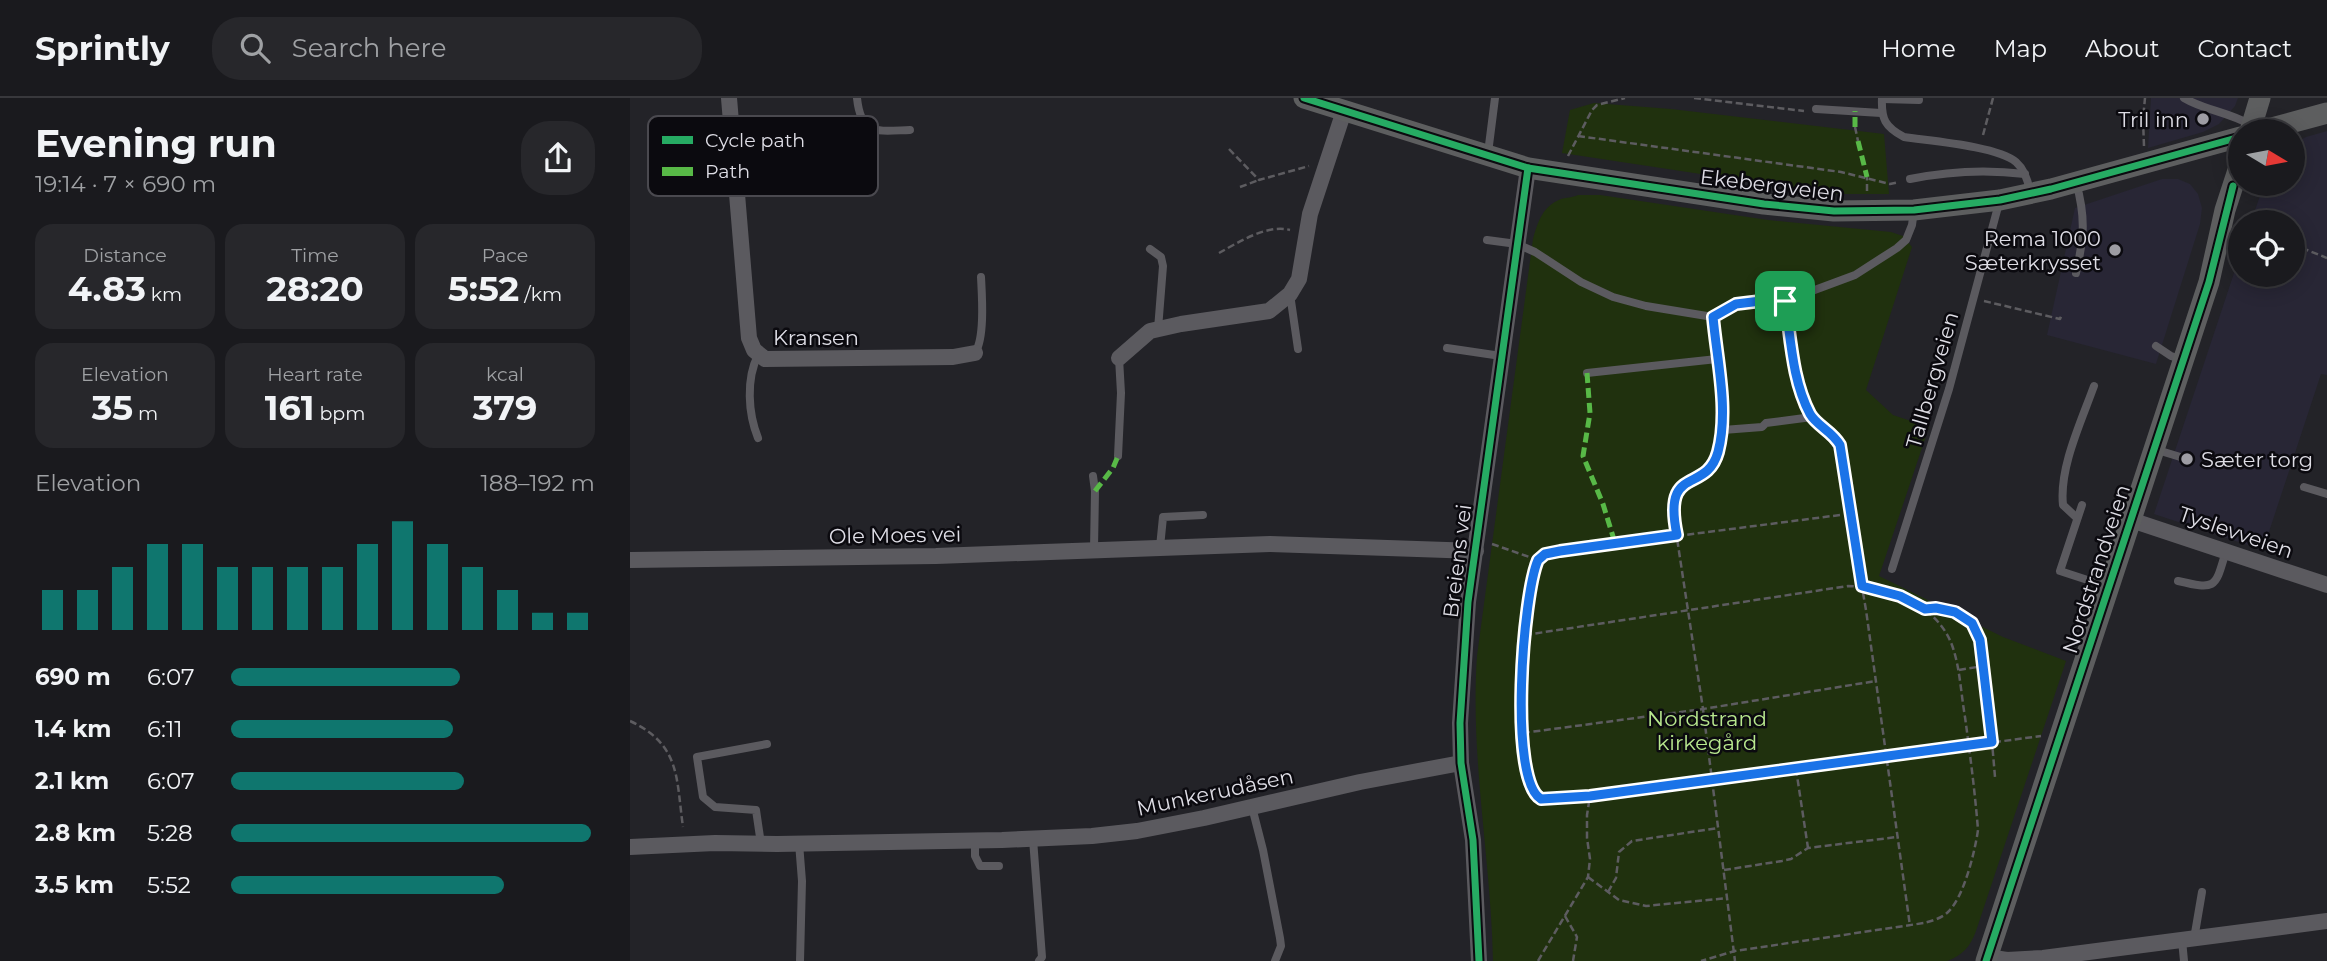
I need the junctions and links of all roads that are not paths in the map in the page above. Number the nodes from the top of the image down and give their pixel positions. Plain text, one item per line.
1 (729, 98) edge
2 (857, 98) edge
3 (1304, 98) edge
4 (1494, 98) edge
5 (2184, 98) edge
6 (2260, 98) edge
7 (1882, 99) edge
8 (1919, 100) edge
9 (1816, 109) dead end
10 (1344, 110) junction
11 (1881, 113) junction
12 (2327, 113) edge
13 (732, 116) edge
14 (860, 116) edge
15 (2238, 119) edge
16 (2254, 119) edge
17 (2302, 119) edge
18 (878, 129) edge
19 (910, 130) dead end
20 (2228, 138) edge
21 (1487, 156) junction
22 (1528, 168) junction
23 (1910, 179) road end
24 (2076, 182) junction
25 (2028, 184) junction
26 (740, 196) edge
27 (2230, 196) edge
28 (2000, 200) junction
29 (1914, 210) junction
30 (1486, 240) dead end
31 (1517, 244) junction
32 (1150, 250) dead end
33 (2076, 273) dead end
34 (981, 277) dead end
35 (1290, 294) junction
36 (1785, 301) junction
37 (1713, 317) junction
38 (1158, 329) junction
39 (2156, 346) dead end
40 (1447, 348) dead end
41 (1298, 349) dead end
42 (975, 353) joint
43 (758, 355) junction
44 (1502, 356) junction
45 (1119, 358) joint
46 (2183, 360) junction
47 (1587, 373) dead end
48 (2094, 386) dead end
49 (1812, 417) junction
50 (1723, 430) road end
51 (758, 438) dead end
52 (2154, 449) junction
53 (1118, 456) dead end
54 (2187, 459) dead end
55 (1093, 476) dead end
56 (2304, 487) dead end
57 (2327, 494) edge
58 (2082, 505) dead end
59 (1203, 515) dead end
60 (2077, 518) junction
61 (2131, 520) junction
62 (1852, 530) road end
63 (1160, 547) junction
64 (1481, 547) junction
65 (1094, 549) junction
66 (2226, 551) junction
67 (631, 561) edge
68 (1892, 569) dead end
69 (2178, 581) dead end
70 (2327, 585) edge
71 (2109, 587) junction
72 (767, 744) dead end
73 (1461, 763) junction
74 (1252, 807) junction
75 (1033, 839) junction
76 (975, 840) junction
77 (799, 843) junction
78 (761, 844) junction
79 (630, 847) edge
80 (999, 866) dead end
81 (2202, 892) dead end
82 (2327, 921) edge
83 (2188, 940) junction
84 (2099, 956) edge
85 (1986, 959) edge
86 (800, 961) edge
87 (1040, 961) edge
88 (1275, 961) edge
89 (1479, 961) edge
90 (2184, 961) edge

1 - 13 street, Kransen
2 - 14 lane
3 - 10 main road, Ekebergveien
4 - 21 lane
5 - 15 lane
6 - 16 main road
7 - 8 lane
7 - 11 lane
9 - 11 lane
10 - 21 main road, Ekebergveien
10 - 35 street
11 - 25 lane
12 - 17 main road, Ekebergveien
18 - 19 lane
20 - 24 main road, Ekebergveien
21 - 22 main road, Ekebergveien
22 - 29 main road, Ekebergveien
22 - 31 street, Breiens vei
23 - 25 lane
24 - 25 main road, Ekebergveien
24 - 33 lane
25 - 28 main road, Ekebergveien
26 - 43 street, Kransen
27 - 46 main road, Nordstrandveien
28 - 29 main road, Ekebergveien
28 - 68 lane, Tallbergveien
29 - 36 lane
30 - 31 lane
31 - 37 lane
31 - 44 street, Breiens vei
32 - 38 lane
34 - 42 lane, Kransen
35 - 38 street
35 - 41 lane
36 - 37 lane
36 - 49 lane
37 - 47 lane
38 - 45 street
39 - 46 lane
40 - 44 lane
42 - 43 street, Kransen
43 - 51 lane
44 - 64 street, Breiens vei
45 - 53 lane
46 - 52 main road, Nordstrandveien
48 - 60 lane
49 - 50 lane
49 - 62 lane
52 - 54 lane
52 - 61 main road, Nordstrandveien
55 - 65 lane
56 - 57 lane
58 - 60 lane
59 - 63 lane
60 - 71 lane
61 - 66 street, Tyslevveien
61 - 71 main road, Nordstrandveien
63 - 64 street, Ole Moes vei
63 - 65 street, Ole Moes vei
64 - 73 street, Breiens vei
65 - 67 street, Ole Moes vei
66 - 69 lane
66 - 70 street, Tyslevveien
71 - 85 main road, Nordstrandveien
72 - 78 lane
73 - 74 street, Munkerudåsen
73 - 89 street, Breiens vei
74 - 75 street, Munkerudåsen
74 - 88 lane
75 - 76 street, Munkerudåsen
75 - 87 lane
76 - 77 street, Munkerudåsen
76 - 80 lane
77 - 78 street, Munkerudåsen
77 - 86 lane
78 - 79 street, Munkerudåsen
81 - 83 lane
82 - 83 street
83 - 84 street
83 - 90 lane
84 - 85 street

